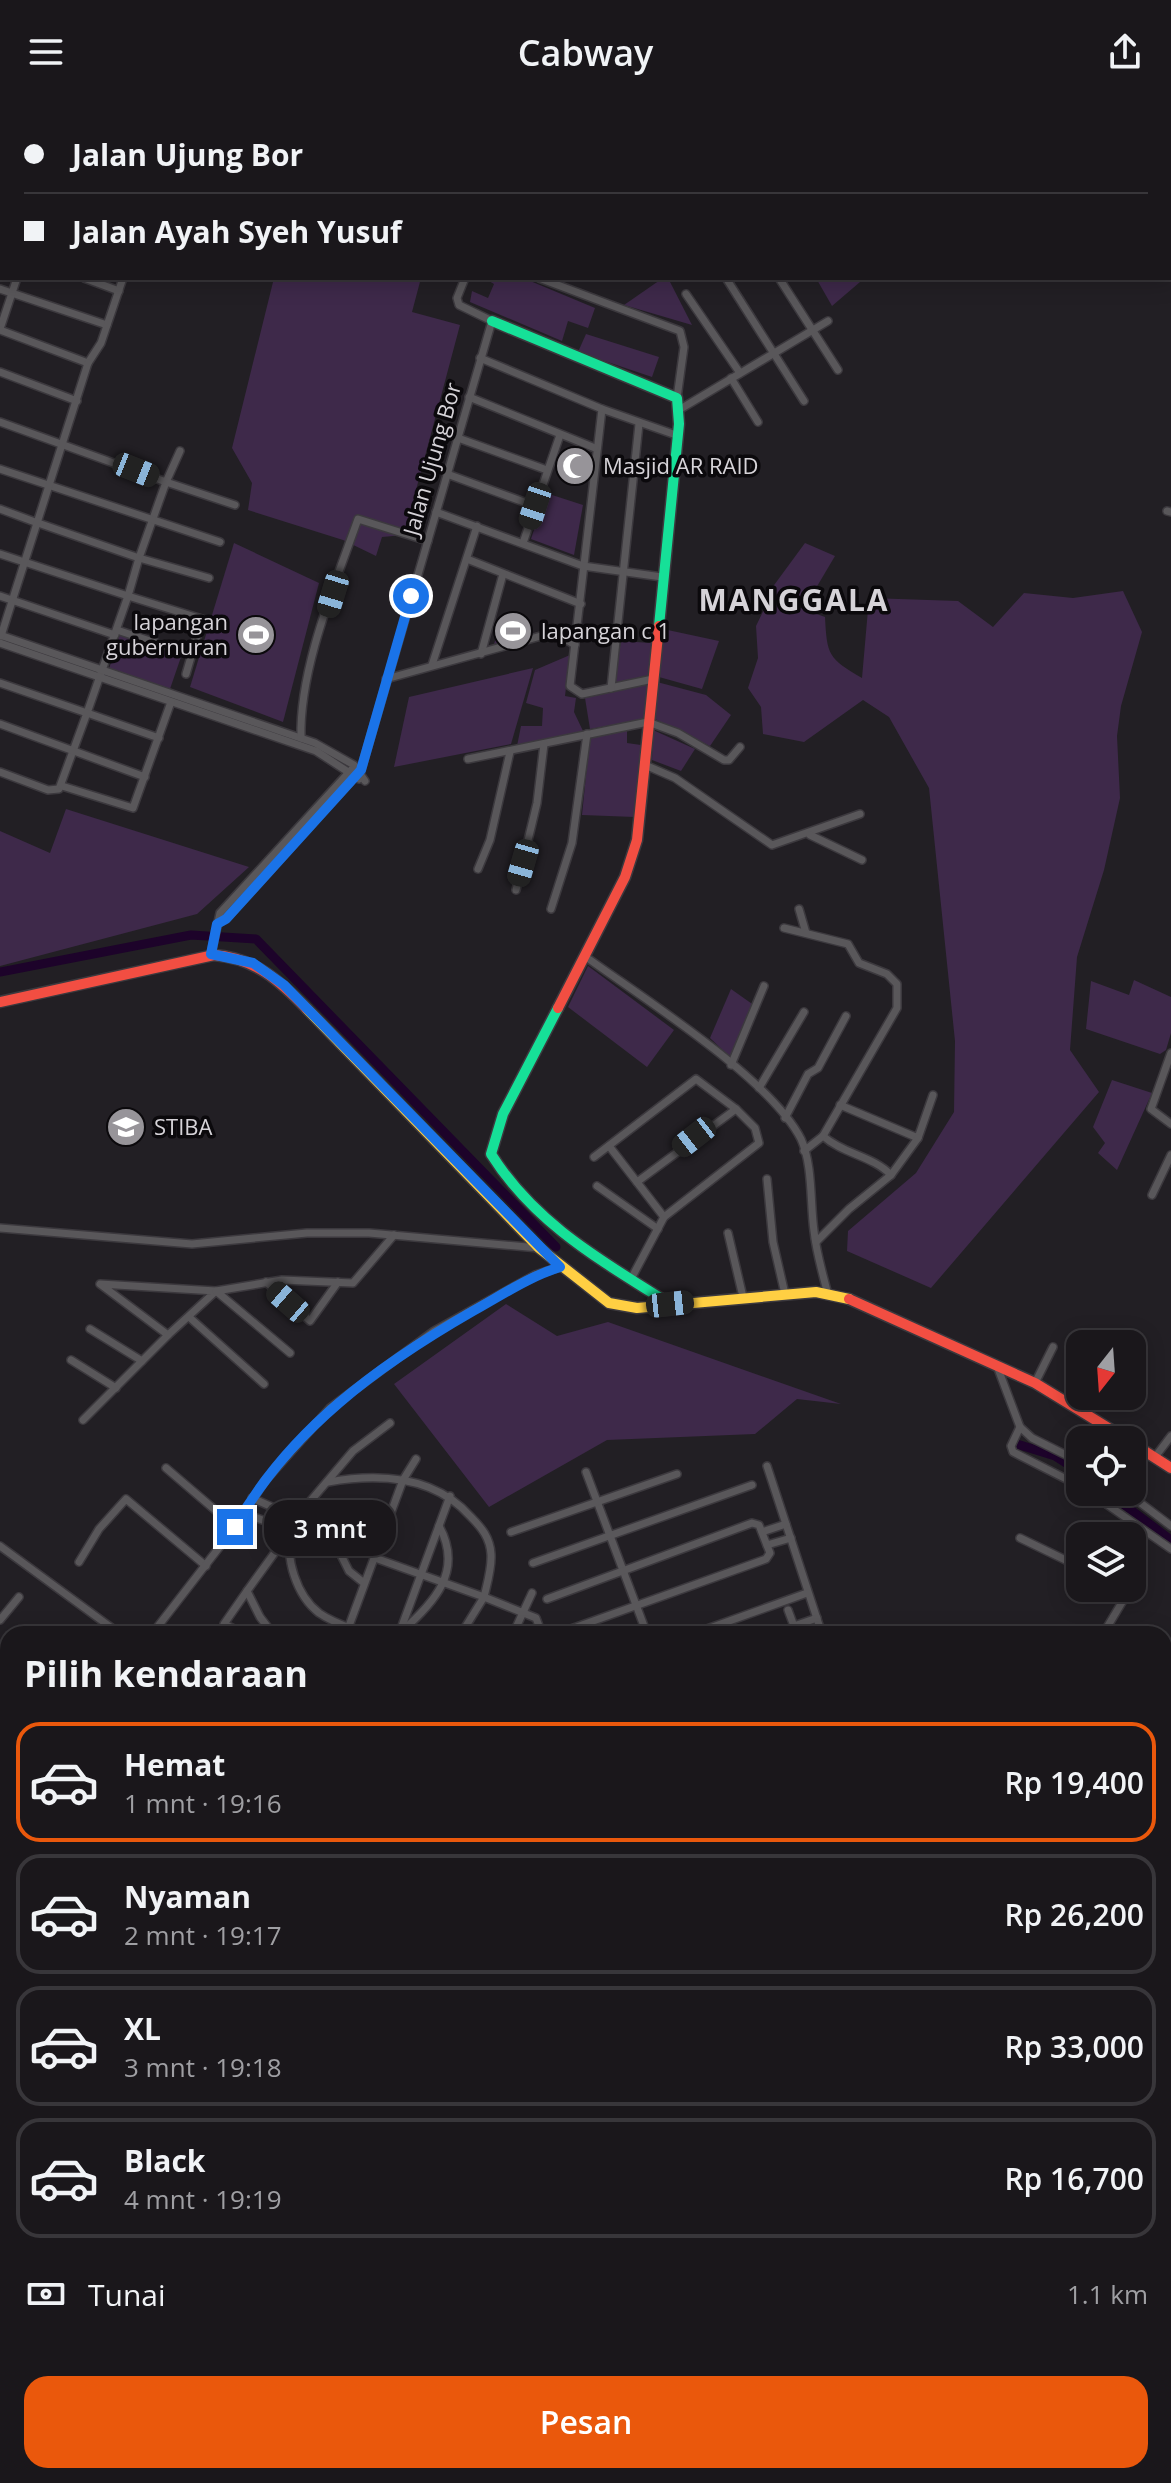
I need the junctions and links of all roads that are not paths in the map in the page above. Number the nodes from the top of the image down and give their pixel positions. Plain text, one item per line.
1 (16, 280) edge
2 (89, 280) edge
3 (122, 280) edge
4 (464, 280) edge
5 (544, 280) edge
6 (727, 280) edge
7 (780, 280) edge
8 (0, 289) edge
9 (119, 291) junction
10 (12, 293) junction
11 (686, 294) dead end
12 (492, 321) junction
13 (828, 321) dead end
14 (107, 325) junction
15 (0, 330) edge
16 (811, 332) junction
17 (775, 354) junction
18 (480, 358) junction
19 (88, 363) junction
20 (838, 370) dead end
21 (0, 372) edge
22 (740, 373) junction
23 (731, 378) junction
24 (469, 397) junction
25 (677, 398) junction
26 (77, 401) junction
27 (804, 401) dead end
28 (602, 409) junction
29 (677, 411) junction
30 (0, 422) edge
31 (758, 422) dead end
32 (639, 424) junction
33 (560, 435) junction
34 (676, 435) junction
35 (458, 438) junction
36 (63, 442) junction
37 (595, 448) junction
38 (180, 451) dead end
39 (0, 469) edge
40 (547, 470) junction
41 (447, 474) junction
42 (166, 482) junction
43 (48, 485) junction
44 (235, 505) dead end
45 (535, 506) junction
46 (0, 509) edge
47 (436, 512) junction
48 (152, 520) junction
49 (37, 523) junction
50 (477, 526) junction
51 (428, 541) junction
52 (220, 542) dead end
53 (523, 543) junction
54 (0, 554) edge
55 (139, 558) junction
56 (467, 559) junction
57 (25, 562) junction
58 (583, 566) junction
59 (623, 571) junction
60 (503, 574) junction
61 (662, 577) junction
62 (209, 578) dead end
63 (0, 596) edge
64 (128, 596) junction
65 (12, 600) junction
66 (581, 604) junction
67 (116, 633) junction
68 (0, 638) edge
69 (575, 645) junction
70 (481, 654) junction
71 (192, 655) junction
72 (432, 665) junction
73 (102, 669) junction
74 (186, 674) dead end
75 (99, 678) junction
76 (386, 679) junction
77 (653, 679) junction
78 (0, 683) edge
79 (611, 688) junction
80 (171, 702) junction
81 (87, 713) junction
82 (648, 722) junction
83 (0, 724) edge
84 (587, 734) junction
85 (159, 738) junction
86 (301, 738) junction
87 (544, 744) junction
88 (740, 747) dead end
89 (75, 750) junction
90 (510, 752) junction
91 (468, 759) dead end
92 (645, 765) junction
93 (358, 769) junction
94 (0, 772) edge
95 (349, 772) junction
96 (145, 777) junction
97 (62, 786) junction
98 (860, 814) dead end
99 (810, 835) junction
100 (862, 860) dead end
101 (478, 869) dead end
102 (516, 890) dead end
103 (551, 909) dead end
104 (799, 909) dead end
105 (784, 928) dead end
106 (216, 930) junction
107 (806, 933) junction
108 (211, 954) junction
109 (586, 957) junction
110 (764, 986) dead end
111 (0, 1002) edge
112 (804, 1012) dead end
113 (846, 1016) dead end
114 (1171, 1053) edge
115 (731, 1065) junction
116 (759, 1088) junction
117 (933, 1095) dead end
118 (840, 1105) junction
119 (736, 1109) junction
120 (785, 1118) junction
121 (1171, 1124) edge
122 (823, 1136) junction
123 (918, 1138) junction
124 (609, 1146) junction
125 (804, 1151) junction
126 (1171, 1155) edge
127 (594, 1157) dead end
128 (891, 1175) junction
129 (767, 1179) dead end
130 (637, 1182) junction
131 (597, 1186) dead end
132 (1152, 1195) dead end
133 (664, 1217) junction
134 (0, 1228) edge
135 (658, 1229) junction
136 (728, 1233) dead end
137 (394, 1235) junction
138 (816, 1242) junction
139 (539, 1248) junction
140 (560, 1267) junction
141 (631, 1279) junction
142 (266, 1282) junction
143 (338, 1282) junction
144 (216, 1291) junction
145 (827, 1291) junction
146 (785, 1294) junction
147 (743, 1297) junction
148 (670, 1304) junction
149 (189, 1317) junction
150 (90, 1329) dead end
151 (168, 1335) junction
152 (1053, 1347) dead end
153 (290, 1353) dead end
154 (71, 1360) dead end
155 (142, 1361) junction
156 (997, 1366) junction
157 (1035, 1383) junction
158 (264, 1384) dead end
159 (116, 1388) junction
160 (83, 1420) dead end
161 (390, 1423) dead end
162 (1105, 1426) edge
163 (1020, 1427) junction
164 (1171, 1436) edge
165 (1146, 1451) edge
166 (1066, 1455) edge
167 (1155, 1457) junction
168 (416, 1459) dead end
169 (767, 1466) dead end
170 (166, 1468) dead end
171 (1171, 1468) edge
172 (586, 1472) dead end
173 (677, 1474) dead end
174 (1066, 1479) edge
175 (403, 1480) junction
176 (328, 1482) junction
177 (752, 1485) dead end
178 (450, 1496) junction
179 (252, 1498) junction
180 (598, 1502) junction
181 (1109, 1506) edge
182 (1145, 1506) edge
183 (243, 1513) junction
184 (296, 1518) junction
185 (786, 1524) junction
186 (439, 1526) junction
187 (1171, 1526) edge
188 (235, 1527) junction
189 (386, 1527) junction
190 (291, 1531) junction
191 (511, 1532) dead end
192 (762, 1532) junction
193 (610, 1536) junction
194 (791, 1538) junction
195 (1020, 1538) dead end
196 (767, 1545) junction
197 (0, 1546) edge
198 (1171, 1549) edge
199 (375, 1558) junction
200 (1066, 1560) edge
201 (79, 1562) dead end
202 (533, 1563) dead end
203 (206, 1566) junction
204 (623, 1571) junction
205 (421, 1575) junction
206 (364, 1583) junction
207 (445, 1583) junction
208 (247, 1591) junction
209 (532, 1593) dead end
210 (807, 1593) junction
211 (19, 1597) dead end
212 (484, 1597) junction
213 (547, 1599) dead end
214 (1122, 1602) edge
215 (636, 1605) junction
216 (788, 1610) dead end
217 (525, 1613) junction
218 (817, 1618) junction
219 (0, 1620) edge
220 (109, 1626) edge
221 (158, 1626) edge
222 (228, 1626) edge
223 (267, 1626) edge
224 (341, 1626) edge
225 (349, 1626) edge
226 (402, 1626) edge
227 (407, 1626) edge
228 (466, 1626) edge
229 (518, 1626) edge
230 (540, 1626) edge
231 (579, 1626) edge
232 (644, 1626) edge
233 (715, 1626) edge
234 (794, 1626) edge
235 (802, 1626) edge
236 (820, 1626) edge
237 (1108, 1626) edge

1 - 10 street
2 - 9 street
3 - 9 street
4 - 12 street
5 - 25 street
6 - 17 street
7 - 16 street
8 - 10 street
9 - 14 street
10 - 14 street
10 - 15 street
11 - 22 street
12 - 18 street, Jalan Ujung Bor
12 - 25 street
13 - 16 street
14 - 19 street
15 - 19 street
16 - 17 street
16 - 20 street
17 - 22 street
17 - 27 street
18 - 24 street, Jalan Ujung Bor
18 - 28 street
19 - 26 street
21 - 26 street
22 - 23 street
23 - 29 street
23 - 31 street
24 - 33 street
24 - 35 street, Jalan Ujung Bor
25 - 29 street
26 - 36 street
28 - 32 street
28 - 37 street
29 - 34 street
30 - 36 street
32 - 34 street
32 - 59 street
33 - 37 street
33 - 40 street
34 - 61 street
35 - 40 street
35 - 41 street, Jalan Ujung Bor
36 - 42 street
36 - 43 street
37 - 58 street
38 - 42 street
39 - 43 street
40 - 45 street
41 - 45 street
41 - 47 street, Jalan Ujung Bor
42 - 44 street
42 - 48 street
43 - 48 street
43 - 49 street
45 - 53 street
46 - 49 street
47 - 50 street
47 - 51 street, Jalan Ujung Bor
48 - 52 street
48 - 55 street
49 - 55 street
49 - 57 street
50 - 53 street
50 - 56 street
51 - 76 street, Jalan Ujung Bor
51 - 86 street
53 - 58 street
54 - 57 street
55 - 62 street
55 - 64 street
56 - 60 street
56 - 72 street
57 - 64 street
57 - 65 street
58 - 59 street
58 - 66 street
59 - 61 street
59 - 79 street
60 - 66 street
60 - 70 street
61 - 77 street
63 - 65 street
64 - 67 street
64 - 71 street
65 - 67 street
65 - 68 street
66 - 69 street
67 - 71 street
67 - 73 street
68 - 73 street
68 - 75 street
69 - 70 street
69 - 79 street
70 - 72 street
71 - 74 street
72 - 76 street
73 - 75 street
73 - 86 street
75 - 80 street
75 - 81 street
76 - 93 street, Jalan Ujung Bor
77 - 79 street
77 - 82 street
78 - 81 street
80 - 85 street
80 - 95 street
81 - 85 street
81 - 89 street
82 - 84 street
82 - 88 street
82 - 92 street
83 - 89 street
84 - 87 street
84 - 103 street
85 - 96 street
86 - 93 street
87 - 90 street
87 - 102 street
89 - 96 street
89 - 97 street
90 - 91 street
90 - 101 street
92 - 99 street
92 - 109 street
93 - 95 street
93 - 106 street, Jalan Ujung Bor
94 - 97 street
95 - 106 street
96 - 97 street
98 - 99 street
99 - 100 street
104 - 107 street
105 - 107 street
106 - 108 street
107 - 118 street
108 - 111 street
108 - 139 street
109 - 115 street
109 - 141 street
110 - 115 street
112 - 116 street
113 - 120 street
114 - 121 street
115 - 116 street
116 - 120 street
117 - 123 street
118 - 122 street
118 - 123 street
119 - 124 street
119 - 130 street
119 - 133 street
120 - 125 street
122 - 125 street
122 - 128 street
123 - 128 street
124 - 127 street
124 - 130 street
125 - 138 street
126 - 132 street
128 - 138 street
129 - 146 street
130 - 133 street
131 - 135 street
133 - 135 street
134 - 137 street
135 - 141 street
136 - 147 street
137 - 139 street
137 - 143 street
138 - 145 street
139 - 140 street
140 - 148 street
140 - 179 street
141 - 148 street
142 - 143 street
142 - 143 street
142 - 144 street
144 - 149 street
144 - 151 street
144 - 153 street
145 - 146 street
145 - 156 street
146 - 147 street
147 - 148 street
149 - 151 street
149 - 158 street
150 - 155 street
151 - 155 street
152 - 157 street
154 - 159 street
155 - 159 street
156 - 157 street
156 - 163 street
157 - 162 street
159 - 160 street
161 - 176 street
163 - 166 street
163 - 174 street
164 - 167 street
165 - 167 street
167 - 171 street
168 - 175 street
169 - 185 street
170 - 188 street
172 - 180 street
173 - 180 street
175 - 176 street
175 - 178 street
175 - 189 street
176 - 184 street
177 - 193 street
178 - 186 street
178 - 212 street
179 - 183 street
179 - 184 street
180 - 191 street
180 - 193 street
181 - 198 street
182 - 187 street
183 - 188 street
183 - 190 street
184 - 189 street
185 - 192 street
185 - 194 street
186 - 205 street
186 - 207 street
188 - 203 street
189 - 199 street
190 - 206 street
190 - 208 street
190 - 224 street
192 - 196 street
192 - 204 street
193 - 202 street
193 - 204 street
194 - 196 street
194 - 210 street
195 - 200 street
196 - 215 street
197 - 220 street
199 - 205 street
199 - 206 street
201 - 203 street
203 - 221 street
204 - 213 street
204 - 215 street
205 - 207 street
205 - 226 street
206 - 225 street
207 - 212 street
207 - 227 street
208 - 222 street
208 - 223 street
209 - 217 street
210 - 218 street
210 - 233 street
211 - 219 street
212 - 217 street
212 - 228 street
214 - 237 street
215 - 231 street
215 - 232 street
216 - 234 street
217 - 229 street
217 - 230 street
218 - 235 street
218 - 236 street

